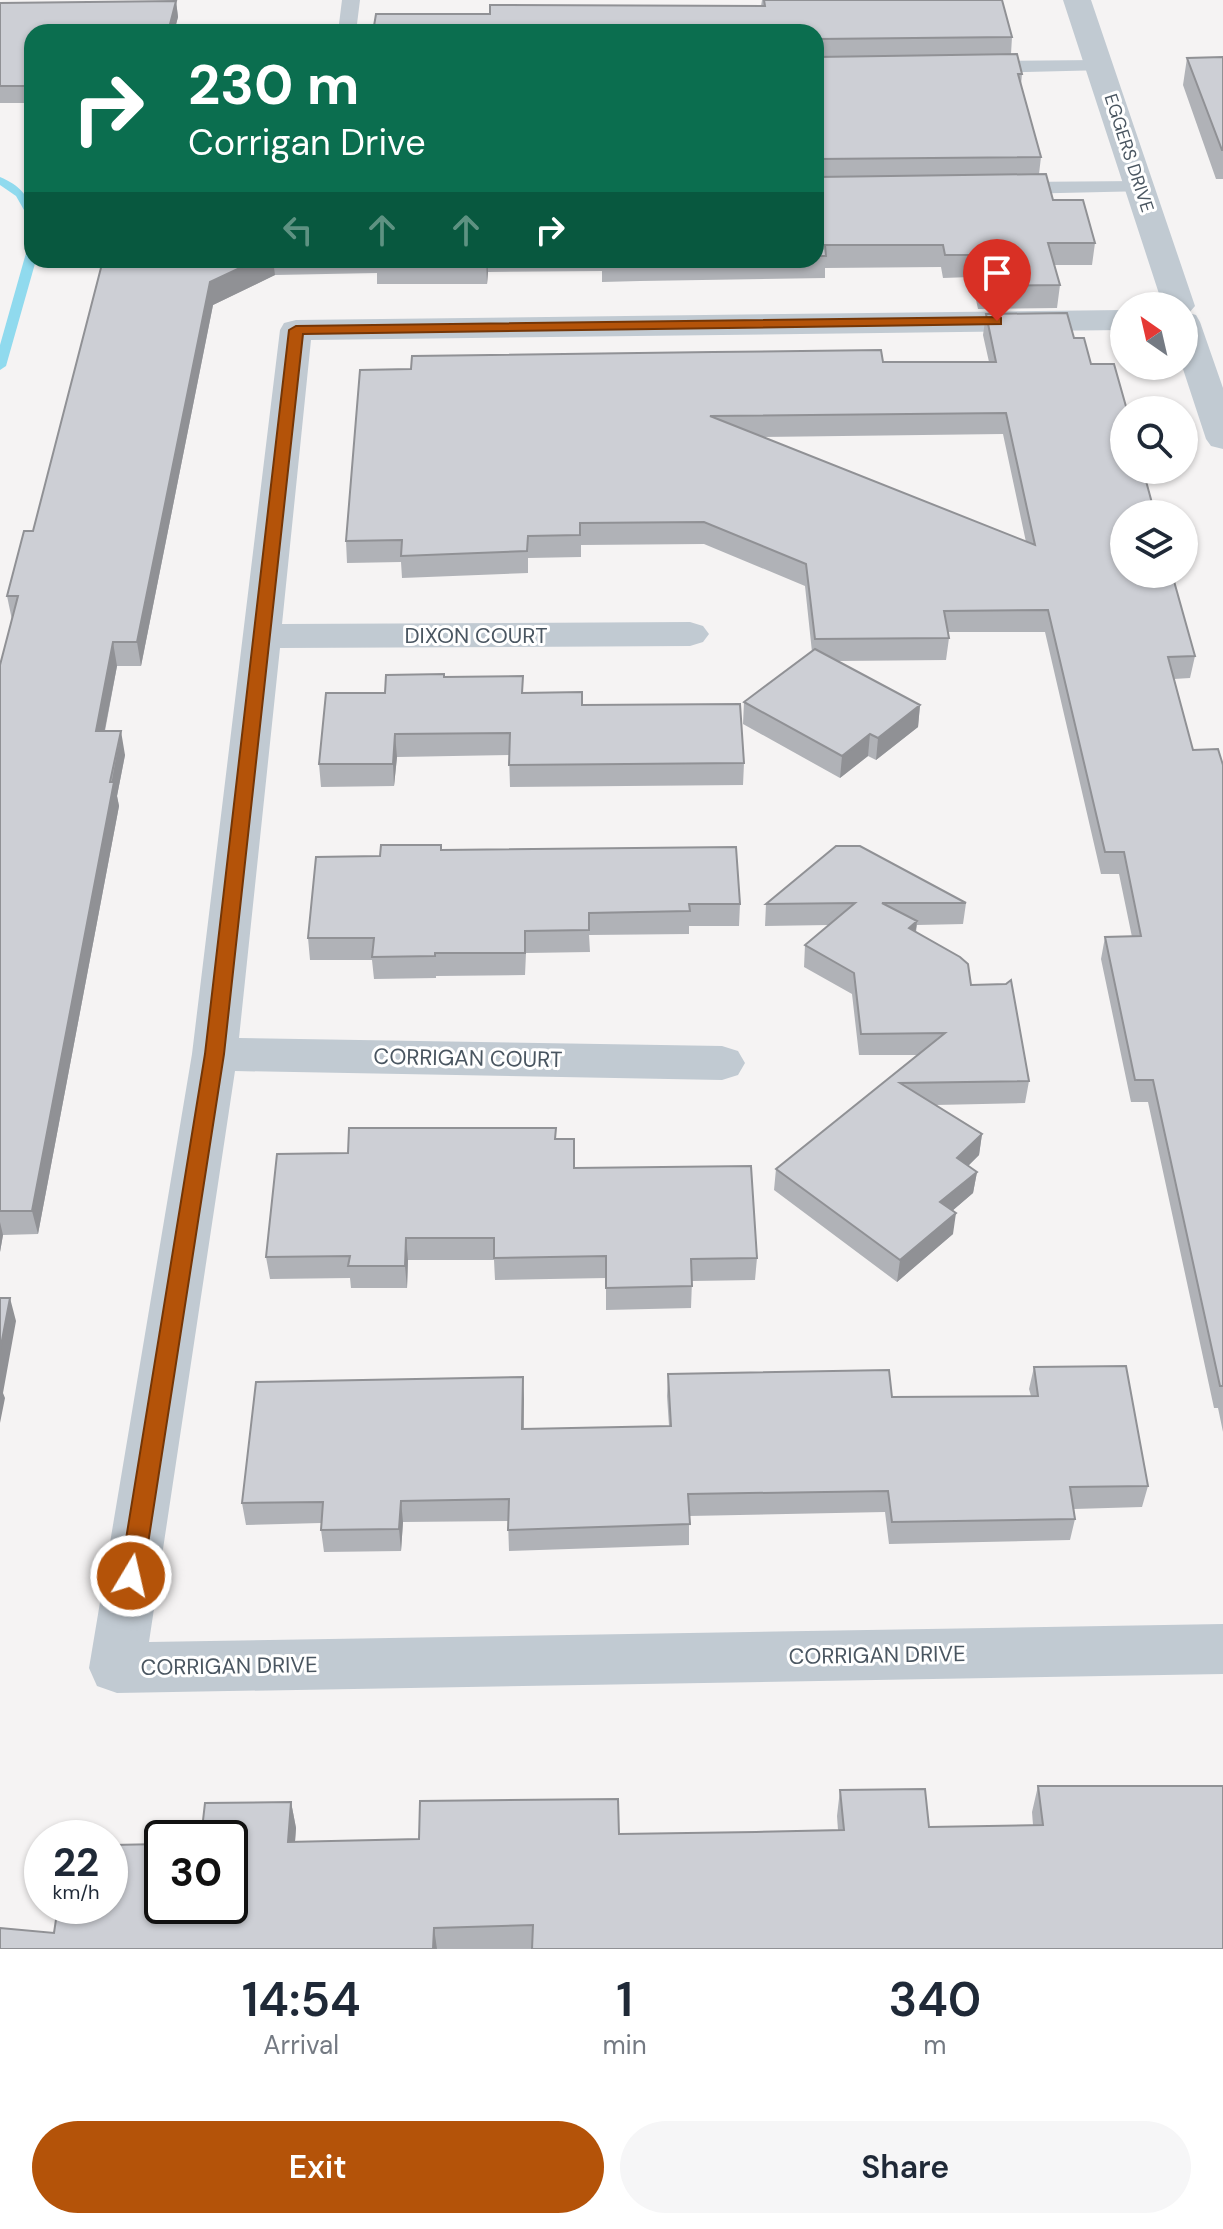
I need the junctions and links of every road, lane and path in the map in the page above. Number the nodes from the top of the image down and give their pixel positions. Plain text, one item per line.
1 (351, 0) edge
2 (1077, 0) edge
3 (348, 24) edge
4 (1099, 66) junction
5 (958, 67) edge
6 (1141, 187) junction
7 (986, 188) edge
8 (1175, 292) edge
9 (1110, 320) edge
10 (1198, 364) edge
11 (1223, 439) edge
12 (690, 634) dead end
13 (262, 636) junction
14 (215, 1054) junction
15 (722, 1063) dead end
16 (1223, 1649) edge

1 - 3 lane
2 - 4 street, EGGERS DRIVE
4 - 5 lane
4 - 6 street, EGGERS DRIVE
6 - 7 lane
6 - 8 street, EGGERS DRIVE
9 - 13 street, CORRIGAN DRIVE
10 - 11 street
12 - 13 street, DIXON COURT
13 - 14 street, CORRIGAN DRIVE
14 - 15 street, CORRIGAN COURT
14 - 16 street, CORRIGAN DRIVE

